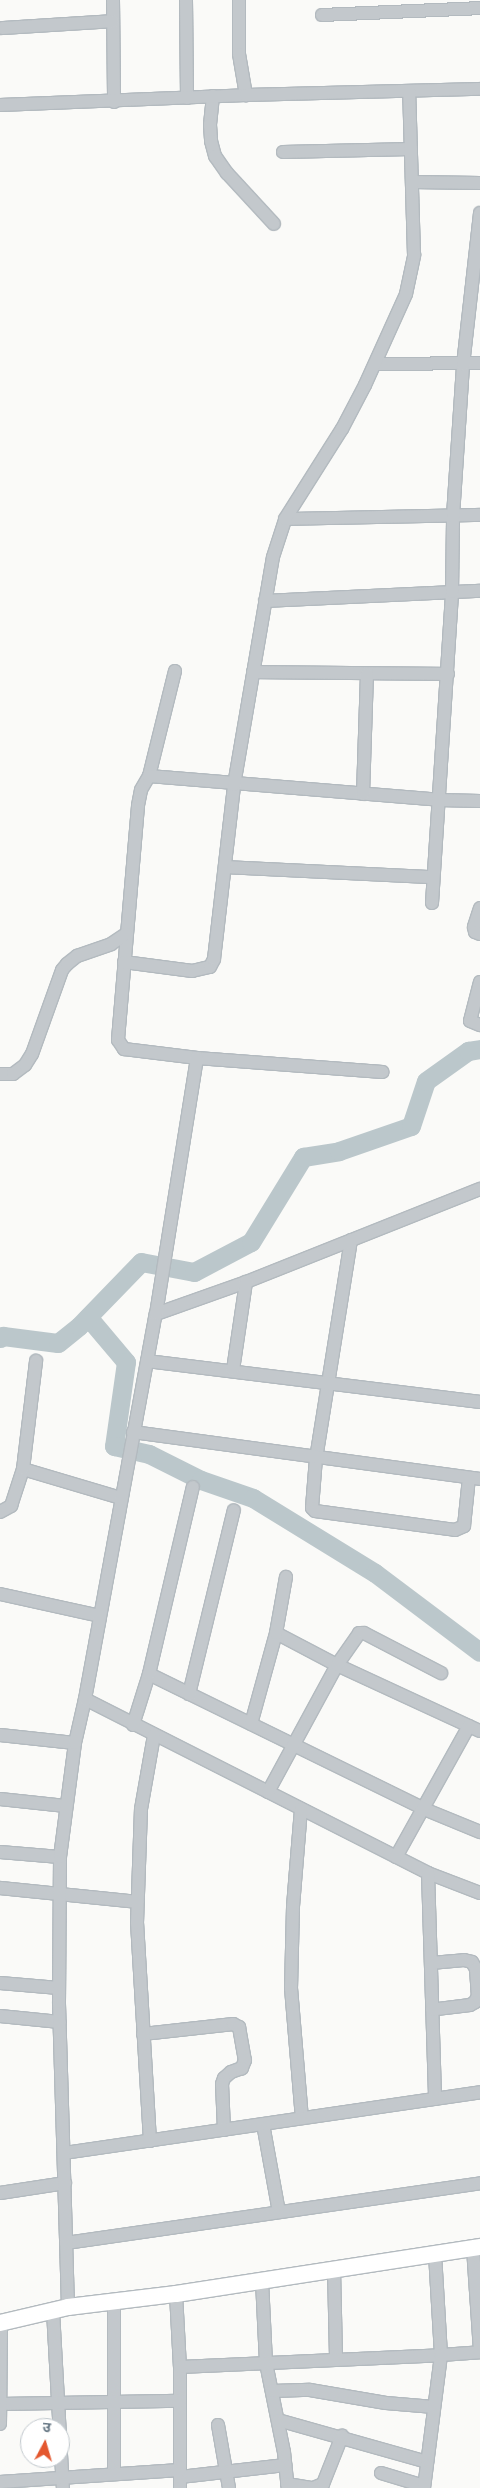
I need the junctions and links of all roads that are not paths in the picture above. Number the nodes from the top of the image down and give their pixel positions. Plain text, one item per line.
1 (113, 0) edge
2 (186, 0) edge
3 (239, 0) edge
4 (407, 5) edge
5 (475, 5) edge
6 (322, 15) dead end
7 (113, 21) junction
8 (2, 28) dead end
9 (480, 89) edge
10 (409, 91) junction
11 (246, 95) junction
12 (213, 96) junction
13 (187, 98) junction
14 (114, 102) junction
15 (0, 105) edge
16 (411, 148) junction
17 (283, 152) dead end
18 (412, 182) junction
19 (480, 183) edge
20 (480, 212) edge
21 (274, 224) dead end
22 (480, 363) edge
23 (375, 364) junction
24 (463, 365) junction
25 (480, 515) edge
26 (453, 516) junction
27 (285, 519) junction
28 (480, 590) edge
29 (452, 592) junction
30 (265, 601) junction
31 (175, 671) dead end
32 (253, 672) junction
33 (367, 674) junction
34 (448, 674) junction
35 (149, 776) junction
36 (234, 784) junction
37 (363, 794) junction
38 (439, 800) junction
39 (480, 801) edge
40 (225, 867) junction
41 (433, 877) junction
42 (432, 903) dead end
43 (480, 908) edge
44 (126, 934) junction
45 (480, 934) edge
46 (124, 962) junction
47 (480, 982) edge
48 (480, 1026) edge
49 (197, 1058) junction
50 (382, 1072) dead end
51 (0, 1074) edge
52 (480, 1189) edge
53 (352, 1240) junction
54 (246, 1282) junction
55 (156, 1314) junction
56 (36, 1361) dead end
57 (147, 1361) junction
58 (233, 1370) junction
59 (328, 1383) junction
60 (480, 1402) edge
61 (133, 1432) junction
62 (316, 1458) junction
63 (23, 1469) junction
64 (474, 1479) edge
65 (193, 1487) dead end
66 (121, 1498) junction
67 (234, 1510) dead end
68 (0, 1512) edge
69 (286, 1576) dead end
70 (0, 1594) edge
71 (100, 1616) junction
72 (276, 1633) junction
73 (337, 1665) junction
74 (440, 1673) dead end
75 (149, 1674) junction
76 (189, 1694) junction
77 (85, 1699) junction
78 (251, 1724) junction
79 (134, 1725) junction
80 (474, 1729) edge
81 (0, 1735) edge
82 (154, 1735) junction
83 (75, 1743) junction
84 (293, 1744) junction
85 (268, 1792) junction
86 (0, 1799) edge
87 (66, 1806) junction
88 (301, 1809) junction
89 (424, 1809) junction
90 (480, 1832) edge
91 (0, 1852) edge
92 (60, 1857) junction
93 (396, 1857) junction
94 (428, 1873) junction
95 (0, 1888) edge
96 (60, 1893) junction
97 (480, 1893) edge
98 (138, 1902) junction
99 (431, 1963) junction
100 (0, 1983) edge
101 (59, 1988) junction
102 (432, 2010) junction
103 (0, 2016) edge
104 (60, 2022) junction
105 (142, 2034) junction
106 (480, 2092) edge
107 (435, 2099) junction
108 (302, 2118) junction
109 (263, 2124) junction
110 (224, 2130) junction
111 (150, 2141) junction
112 (64, 2153) junction
113 (65, 2183) junction
114 (480, 2183) edge
115 (0, 2193) edge
116 (279, 2212) junction
117 (66, 2243) junction
118 (477, 2247) edge
119 (435, 2253) junction
120 (334, 2269) junction
121 (262, 2281) junction
122 (176, 2294) junction
123 (114, 2302) junction
124 (61, 2309) junction
125 (1, 2323) edge
126 (480, 2352) edge
127 (440, 2355) junction
128 (336, 2360) junction
129 (266, 2363) junction
130 (180, 2367) junction
131 (272, 2391) junction
132 (114, 2401) junction
133 (180, 2401) junction
134 (59, 2402) junction
135 (0, 2404) edge
136 (434, 2407) junction
137 (278, 2420) junction
138 (0, 2424) edge
139 (218, 2425) dead end
140 (342, 2436) junction
141 (427, 2462) junction
142 (286, 2466) junction
143 (226, 2472) junction
144 (381, 2473) dead end
145 (114, 2474) junction
146 (180, 2478) edge
147 (0, 2482) edge
148 (63, 2483) edge
149 (287, 2486) edge
150 (424, 2487) edge
151 (229, 2488) edge

1 - 7 street
2 - 13 street
3 - 11 street
4 - 5 street
4 - 6 street
7 - 8 street
7 - 14 street
9 - 10 street
10 - 11 street
10 - 16 street
11 - 12 street
12 - 13 street
12 - 21 street
13 - 14 street
14 - 15 street
16 - 17 street
16 - 18 street
18 - 19 street
18 - 23 street
20 - 24 street
22 - 24 street
23 - 24 street
23 - 27 street
24 - 26 street
25 - 26 street
26 - 27 street
26 - 29 street
27 - 30 street
28 - 29 street
29 - 30 street
29 - 34 street
30 - 32 street
31 - 35 street
32 - 33 street
32 - 36 street
33 - 34 street
33 - 37 street
34 - 38 street
35 - 36 street
35 - 44 street
36 - 37 street
36 - 40 street
37 - 38 street
38 - 39 street
38 - 41 street
40 - 41 street
40 - 46 street
41 - 42 street
43 - 45 street
44 - 46 street
44 - 51 street
46 - 49 street
47 - 48 street
49 - 50 street
49 - 55 street
52 - 53 street
53 - 54 street
53 - 59 street
54 - 55 street
54 - 58 street
55 - 57 street
56 - 63 street
57 - 58 street
57 - 61 street
58 - 59 street
59 - 60 street
59 - 62 street
61 - 62 street
61 - 66 street
62 - 64 street
62 - 64 street
63 - 66 street
63 - 68 street
65 - 75 street
66 - 71 street
67 - 76 street
69 - 72 street
70 - 71 street
71 - 77 street
72 - 73 street
72 - 78 street
73 - 74 street
73 - 80 street
73 - 84 street
75 - 76 street
75 - 79 street
76 - 78 street
77 - 79 street
77 - 83 street
78 - 84 street
79 - 82 street
80 - 89 street
81 - 83 street
82 - 85 street
82 - 98 street
83 - 87 street
84 - 85 street
84 - 89 street
85 - 88 street
86 - 87 street
87 - 92 street
88 - 93 street
88 - 108 street
89 - 90 street
89 - 93 street
91 - 92 street
92 - 96 street
93 - 94 street
94 - 97 street
94 - 99 street
95 - 96 street
96 - 98 street
96 - 101 street
98 - 105 street
99 - 102 street
99 - 102 street
100 - 101 street
101 - 104 street
102 - 107 street
103 - 104 street
104 - 112 street
105 - 110 street
105 - 111 street
106 - 107 street
107 - 108 street
108 - 109 street
109 - 110 street
109 - 116 street
110 - 111 street
111 - 112 street
112 - 113 street
113 - 115 street
113 - 117 street
114 - 116 street
116 - 117 street
117 - 124 street
118 - 119 main road
118 - 126 street
119 - 120 main road
119 - 127 street
120 - 121 main road
120 - 128 street
121 - 122 main road
121 - 129 street
122 - 123 main road
122 - 130 street
123 - 124 main road
123 - 132 street
124 - 125 main road
124 - 134 street
125 - 135 street
126 - 127 street
127 - 128 street
127 - 136 street
128 - 129 street
129 - 130 street
129 - 131 street
130 - 133 street
131 - 136 street
131 - 137 street
132 - 133 street
132 - 134 street
132 - 145 street
133 - 146 street
134 - 135 street
134 - 148 street
135 - 138 street
136 - 141 street
137 - 140 street
137 - 142 street
139 - 143 street
140 - 141 street
140 - 149 street
141 - 150 street
142 - 143 street
142 - 149 street
143 - 146 street
143 - 151 street
144 - 150 street
145 - 146 street
145 - 148 street
147 - 148 street

